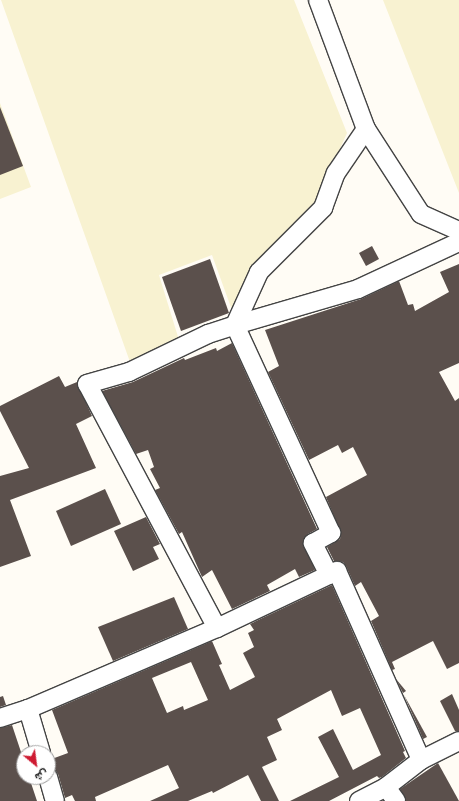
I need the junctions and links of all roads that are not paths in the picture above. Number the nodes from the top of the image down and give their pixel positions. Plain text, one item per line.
1 (318, 0) edge
2 (366, 129) junction
3 (459, 231) edge
4 (459, 242) edge
5 (234, 325) junction
6 (329, 575) junction
7 (217, 628) junction
8 (28, 709) junction
9 (0, 718) edge
10 (459, 741) edge
11 (39, 745) edge
12 (421, 760) junction
13 (50, 785) edge
14 (391, 794) edge
15 (55, 801) edge
16 (359, 801) edge

1 - 2 street
2 - 3 street
2 - 5 street
4 - 5 street
5 - 6 street
5 - 7 street
6 - 7 street
6 - 12 street
7 - 8 street
8 - 9 street
8 - 11 street
10 - 12 street
12 - 14 street
13 - 15 street
14 - 16 street

